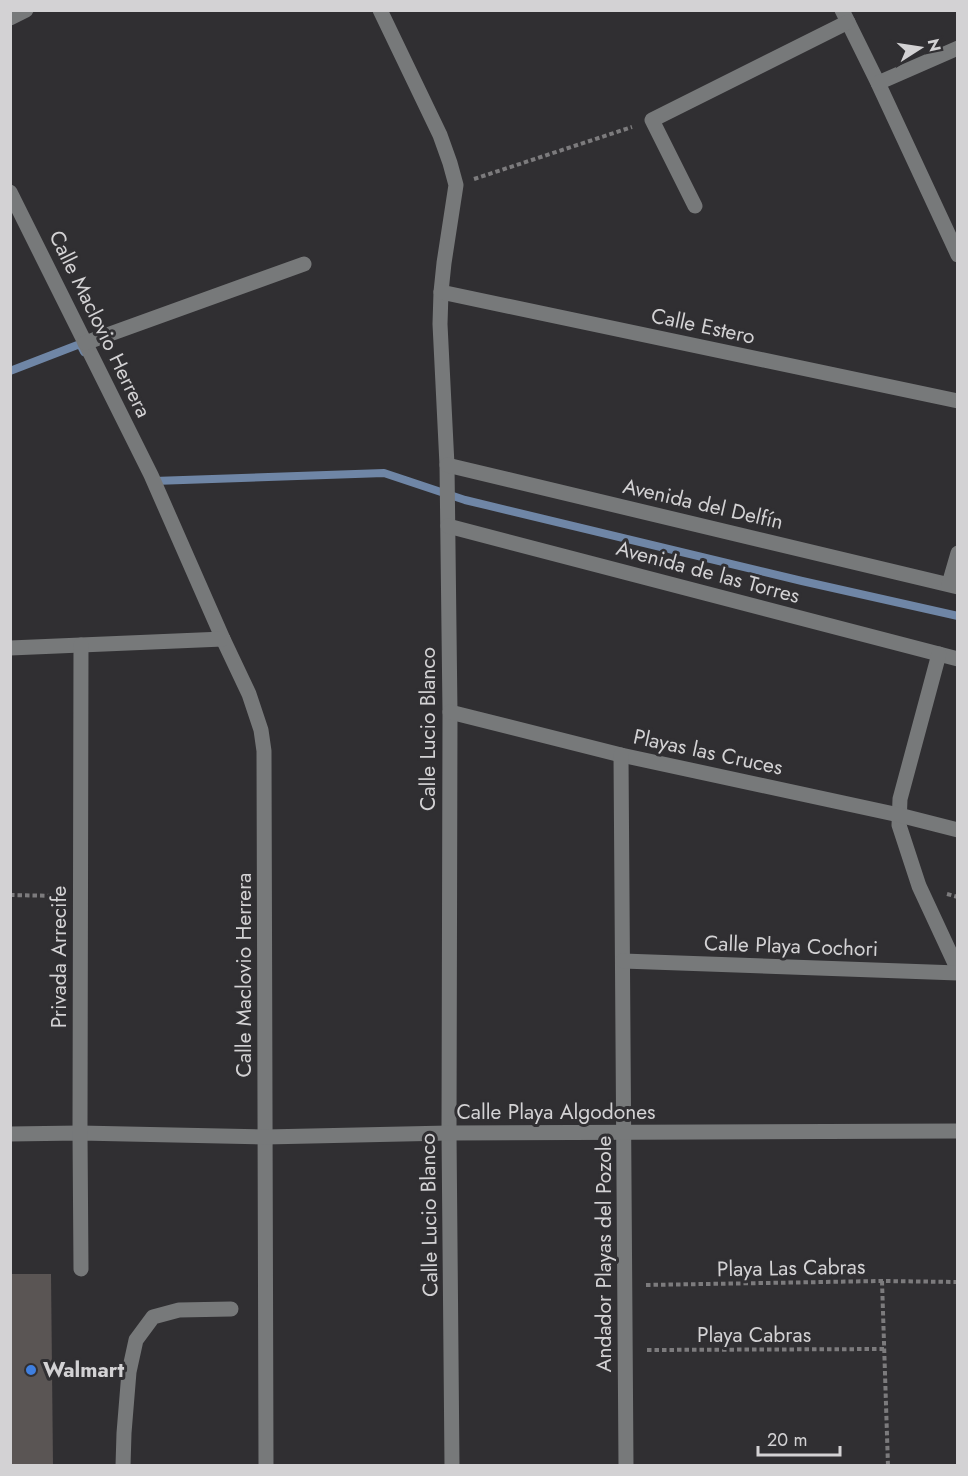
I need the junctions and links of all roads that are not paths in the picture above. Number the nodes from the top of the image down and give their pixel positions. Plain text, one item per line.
1 (26, 10) edge
2 (380, 10) edge
3 (845, 16) edge
4 (10, 18) edge
5 (957, 48) edge
6 (878, 82) junction
7 (10, 192) edge
8 (695, 206) dead end
9 (957, 255) edge
10 (304, 264) dead end
11 (441, 292) junction
12 (85, 343) junction
13 (957, 401) edge
14 (447, 465) junction
15 (448, 526) junction
16 (957, 553) edge
17 (953, 585) edge
18 (223, 639) junction
19 (81, 645) junction
20 (10, 648) edge
21 (939, 654) junction
22 (957, 659) edge
23 (450, 712) junction
24 (621, 755) junction
25 (898, 815) junction
26 (957, 830) edge
27 (623, 961) junction
28 (957, 972) edge
29 (957, 1131) edge
30 (624, 1132) junction
31 (80, 1133) junction
32 (449, 1133) junction
33 (10, 1134) edge
34 (265, 1137) junction
35 (81, 1269) dead end
36 (231, 1309) dead end
37 (123, 1466) edge
38 (266, 1466) edge
39 (452, 1466) edge
40 (626, 1466) edge

1 - 4 street
2 - 11 street, Calle Lucio Blanco
3 - 6 street
3 - 8 street
5 - 6 street
6 - 9 street
7 - 12 street, Calle Maclovio Herrera
10 - 12 street
11 - 13 street, Calle Estero
11 - 14 street, Calle Lucio Blanco
12 - 18 street, Calle Maclovio Herrera
14 - 15 street, Calle Lucio Blanco
14 - 17 street, Avenida del Delfín
15 - 21 street, Avenida de las Torres
15 - 23 street, Calle Lucio Blanco
16 - 17 street
18 - 19 street
18 - 34 street, Calle Maclovio Herrera
19 - 20 street
19 - 31 street, Privada Arrecife
21 - 22 street, Avenida de las Torres
21 - 25 street
23 - 24 street, Playas las Cruces
23 - 32 street, Calle Lucio Blanco
24 - 25 street, Playas las Cruces
24 - 27 street, Andador Playas del Pozole
25 - 26 street, Playas las Cruces
25 - 28 street
27 - 28 street, Calle Playa Cochori
27 - 30 street, Andador Playas del Pozole
29 - 30 street, Calle Playa Algodones
30 - 32 street, Calle Playa Algodones
30 - 40 street, Andador Playas del Pozole
31 - 33 street, Calle Playa Algodones
31 - 34 street, Calle Playa Algodones
31 - 35 street, Privada Arrecife
32 - 34 street, Calle Playa Algodones
32 - 39 street, Calle Lucio Blanco
34 - 38 street, Calle Maclovio Herrera
36 - 37 street

